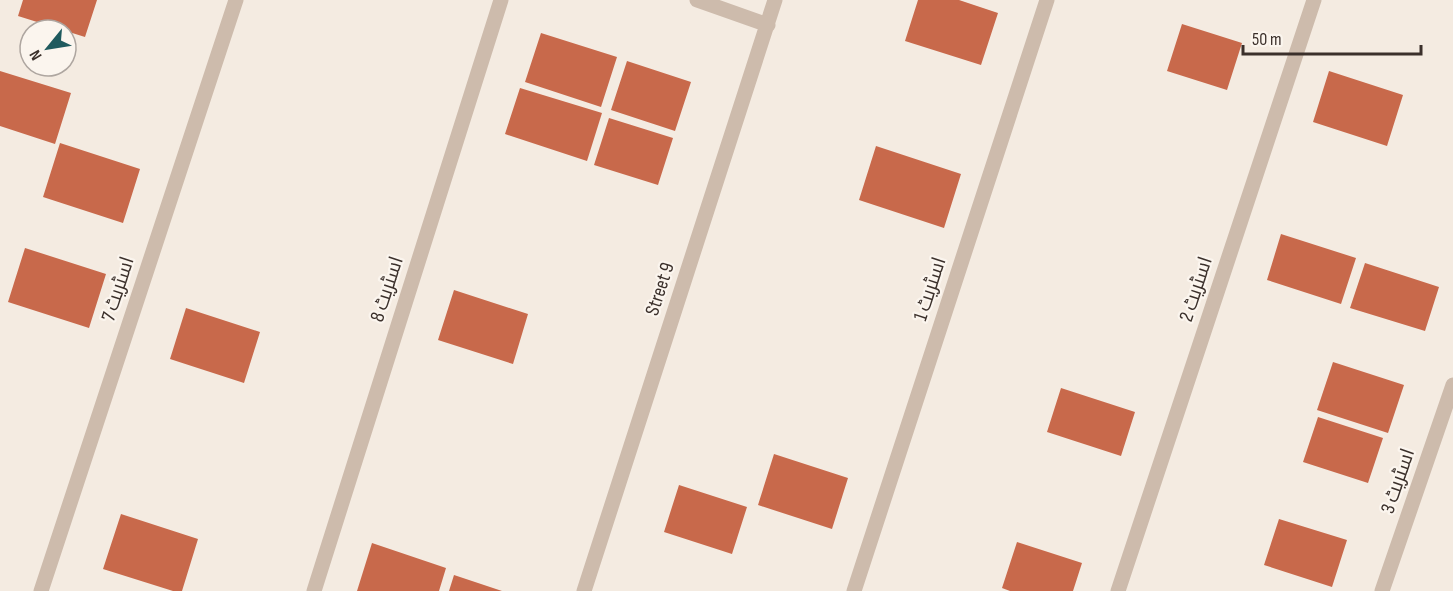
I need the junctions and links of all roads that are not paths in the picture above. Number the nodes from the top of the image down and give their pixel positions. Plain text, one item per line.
1 (236, 0) edge
2 (501, 0) edge
3 (697, 0) edge
4 (776, 0) edge
5 (1047, 0) edge
6 (1314, 0) edge
7 (768, 25) junction
8 (1453, 385) edge
9 (41, 591) edge
10 (314, 591) edge
11 (584, 591) edge
12 (854, 591) edge
13 (1118, 591) edge
14 (1382, 591) edge

1 - 9 street, اسٹریٹ 7
2 - 10 street, اسٹریٹ 8
3 - 7 street
4 - 7 street, Street 9
5 - 12 street, اسٹریٹ 1
6 - 13 street, اسٹریٹ 2
7 - 11 street, Street 9
8 - 14 street, اسٹریٹ 3

